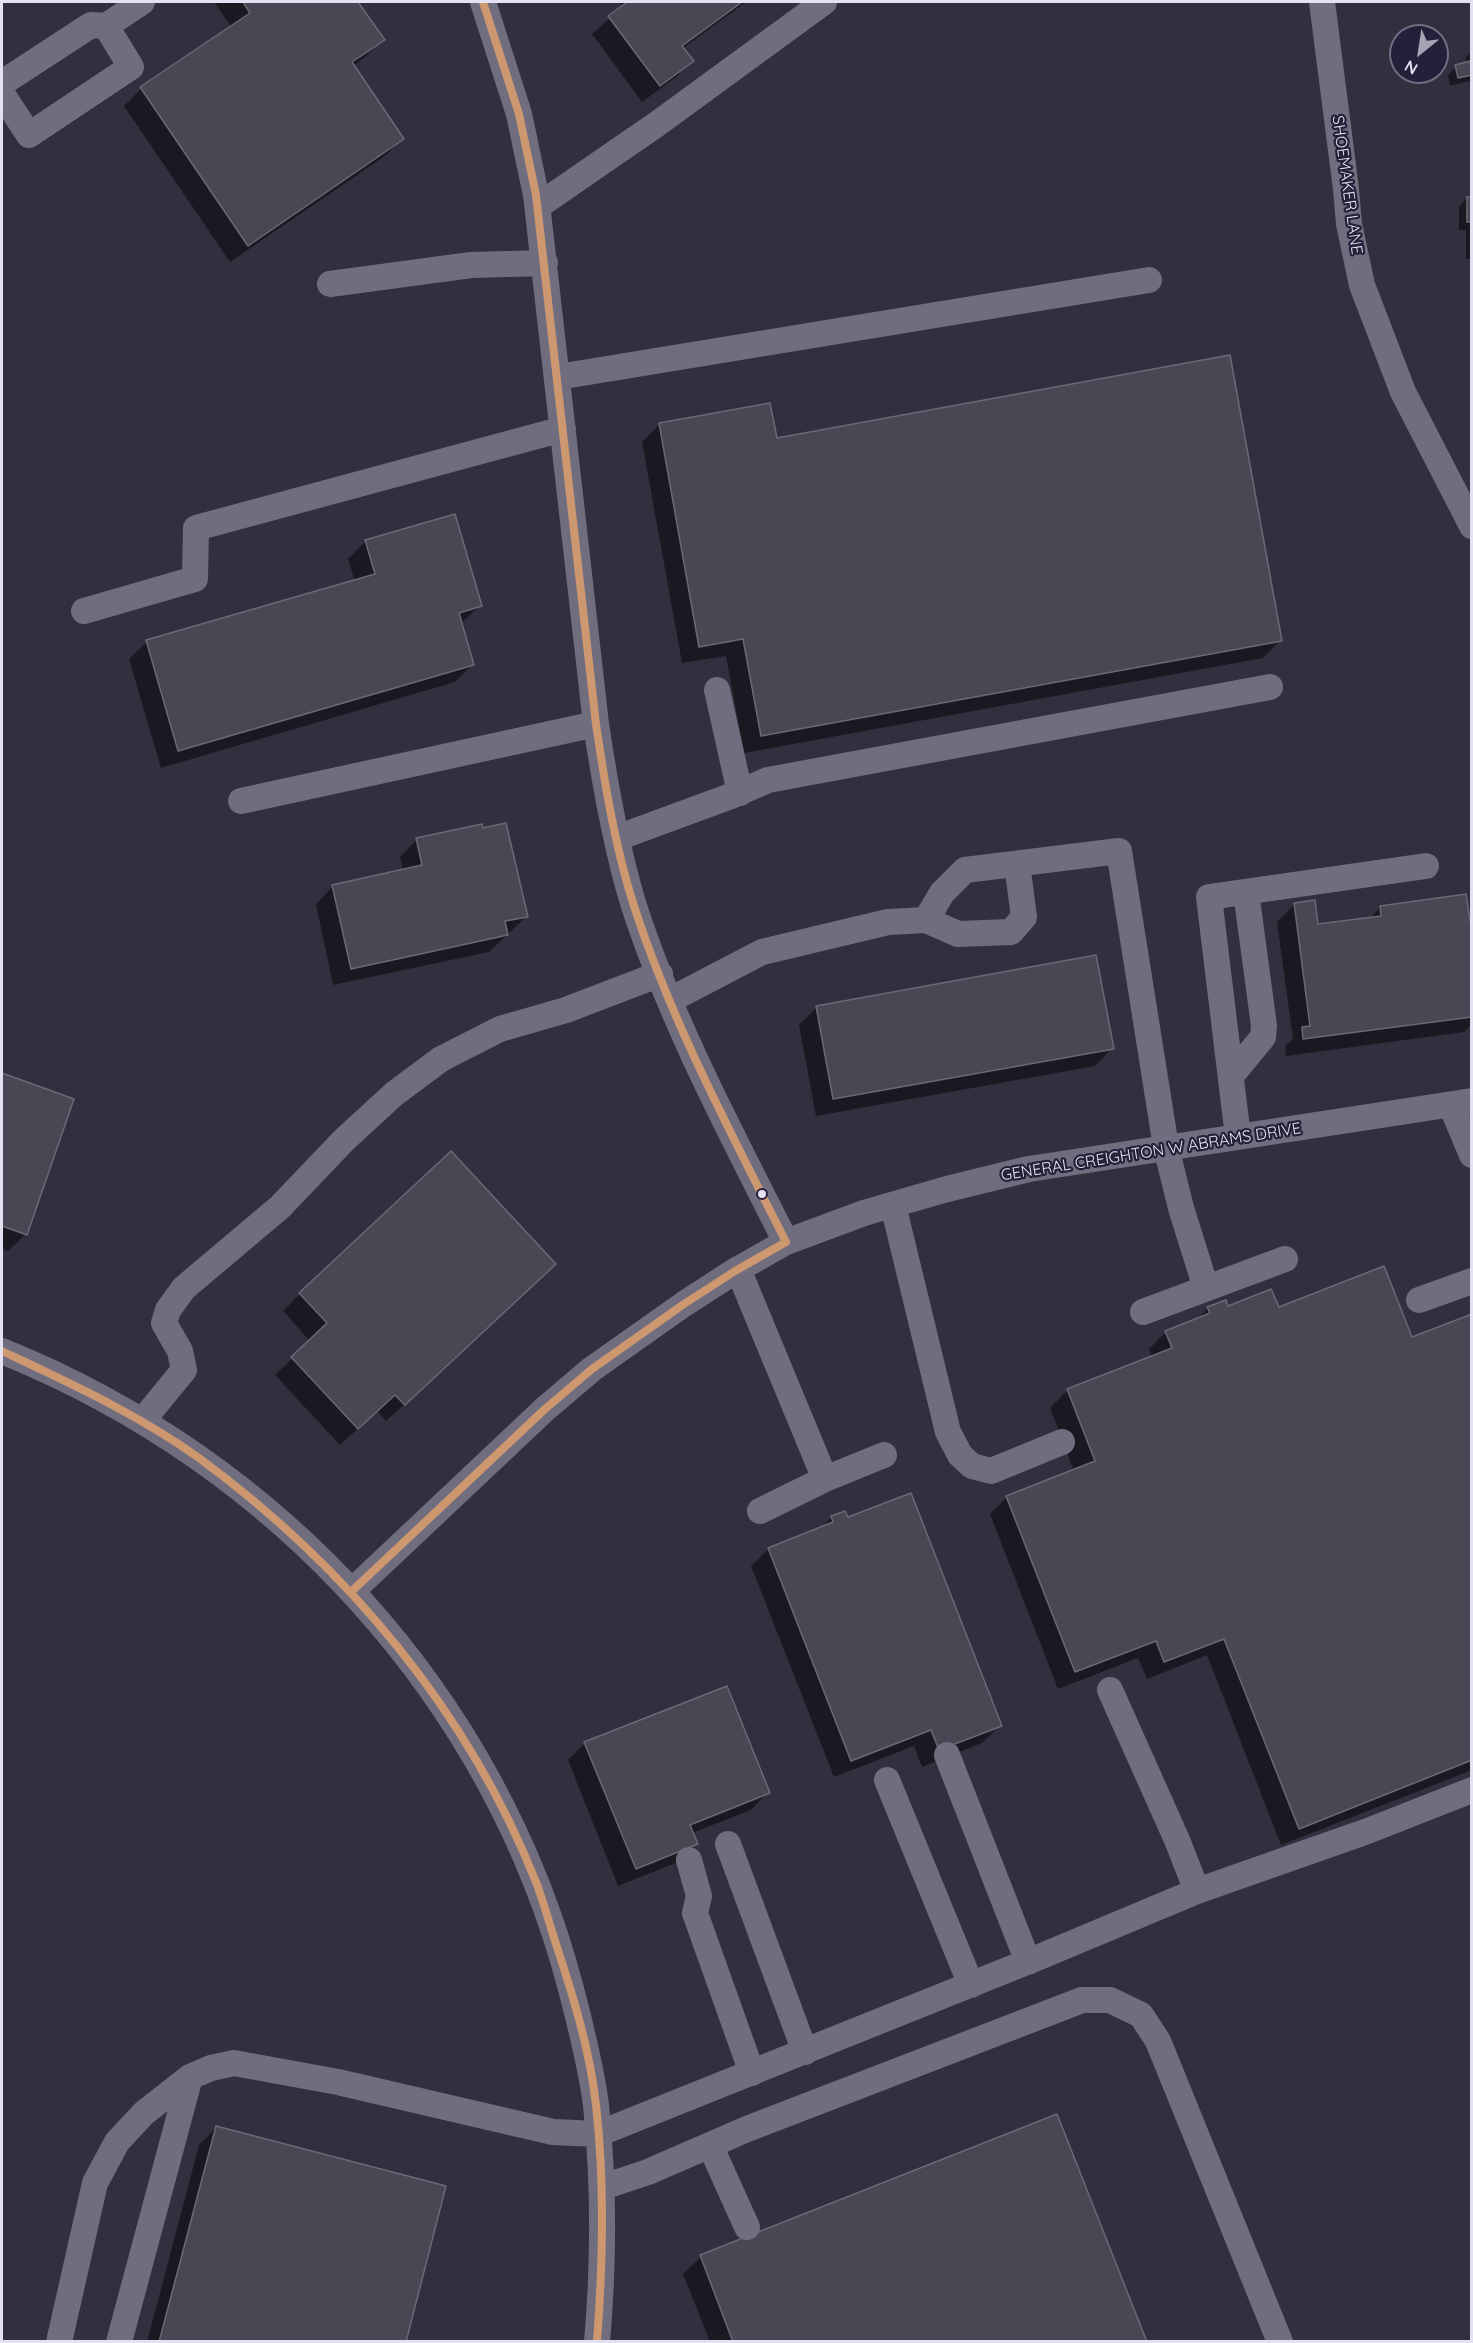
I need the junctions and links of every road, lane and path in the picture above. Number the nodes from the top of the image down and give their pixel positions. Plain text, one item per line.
1 (142, 2) edge
2 (483, 2) edge
3 (825, 2) edge
4 (1322, 2) edge
5 (106, 26) junction
6 (2, 83) edge
7 (2, 94) edge
8 (538, 206) junction
9 (545, 263) junction
10 (1149, 280) dead end
11 (330, 284) dead end
12 (558, 376) junction
13 (563, 429) junction
14 (1472, 526) edge
15 (84, 611) dead end
16 (1270, 687) dead end
17 (717, 690) dead end
18 (596, 724) junction
19 (740, 792) junction
20 (241, 801) dead end
21 (617, 838) junction
22 (1017, 864) junction
23 (1426, 866) dead end
24 (1246, 892) junction
25 (926, 920) junction
26 (660, 974) junction
27 (670, 1000) junction
28 (1231, 1076) junction
29 (1461, 1103) edge
30 (1238, 1137) junction
31 (1166, 1147) junction
32 (1472, 1155) edge
33 (893, 1205) junction
34 (786, 1242) junction
35 (1285, 1259) dead end
36 (738, 1269) junction
37 (1472, 1281) edge
38 (1206, 1288) junction
39 (1419, 1300) dead end
40 (1143, 1312) dead end
41 (2, 1351) edge
42 (143, 1420) junction
43 (1062, 1442) dead end
44 (884, 1455) dead end
45 (825, 1479) junction
46 (760, 1511) dead end
47 (352, 1592) junction
48 (1110, 1690) dead end
49 (947, 1755) dead end
50 (887, 1780) dead end
51 (1472, 1790) edge
52 (728, 1844) dead end
53 (689, 1860) dead end
54 (1197, 1891) junction
55 (1029, 1962) junction
56 (971, 1985) junction
57 (805, 2052) junction
58 (752, 2073) junction
59 (190, 2077) junction
60 (598, 2134) junction
61 (710, 2145) junction
62 (603, 2187) junction
63 (747, 2227) dead end
64 (58, 2342) edge
65 (119, 2342) edge
66 (597, 2342) edge
67 (1280, 2342) edge

1 - 5 street
2 - 8 street
3 - 8 street
4 - 14 street, SHOEMAKER LANE
5 - 6 street
5 - 7 street
8 - 9 street
9 - 11 street
9 - 12 street
10 - 12 street
12 - 13 street
13 - 15 street
13 - 18 street
16 - 19 street
17 - 19 street
18 - 20 street
18 - 21 street
19 - 21 street
21 - 26 street
22 - 25 street
22 - 25 street
22 - 31 street
23 - 24 street
24 - 28 street
24 - 28 street
25 - 27 street
26 - 27 street
26 - 42 street
27 - 34 street
28 - 30 street
29 - 30 street, GENERAL CREIGHTON W ABRAMS DRIVE
29 - 32 street
30 - 31 street, GENERAL CREIGHTON W ABRAMS DRIVE
31 - 33 street, GENERAL CREIGHTON W ABRAMS DRIVE
31 - 38 street
33 - 34 street, GENERAL CREIGHTON W ABRAMS DRIVE
33 - 43 street
34 - 36 street, GENERAL CREIGHTON W ABRAMS DRIVE
35 - 38 street
36 - 45 street
36 - 47 street, GENERAL CREIGHTON W ABRAMS DRIVE
37 - 39 street
38 - 40 street
41 - 42 street
42 - 47 street
44 - 45 street
45 - 46 street
47 - 60 street
48 - 54 street
49 - 55 street
50 - 56 street
51 - 54 street
52 - 57 street
53 - 58 street
54 - 55 street
55 - 56 street
56 - 57 street
57 - 58 street
58 - 60 street
59 - 60 street
59 - 64 street
59 - 65 street
60 - 62 street
61 - 62 street
61 - 63 street
61 - 67 street
62 - 66 street

